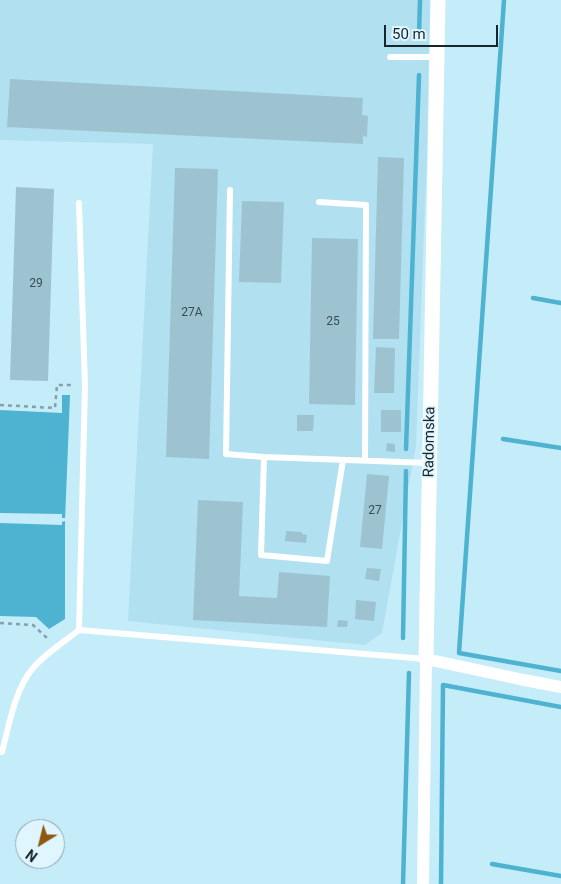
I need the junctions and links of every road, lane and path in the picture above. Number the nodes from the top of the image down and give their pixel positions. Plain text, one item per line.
1 (438, 0) edge
2 (390, 57) dead end
3 (437, 58) junction
4 (230, 190) dead end
5 (319, 202) dead end
6 (79, 204) dead end
7 (85, 385) junction
8 (0, 405) edge
9 (264, 458) junction
10 (343, 460) junction
11 (365, 460) junction
12 (430, 463) junction
13 (0, 623) edge
14 (79, 630) junction
15 (56, 647) junction
16 (426, 659) junction
17 (561, 687) edge
18 (0, 752) edge
19 (423, 884) edge

1 - 3 street, Radomska
2 - 3 lane
3 - 12 street, Radomska
4 - 9 lane
5 - 11 lane
6 - 7 lane
7 - 8 path
7 - 14 lane
9 - 10 lane
9 - 10 lane
10 - 11 lane
11 - 12 lane
12 - 16 street, Radomska
13 - 15 path
14 - 15 lane
14 - 16 lane
15 - 18 lane
16 - 17 street
16 - 19 street, Radomska

